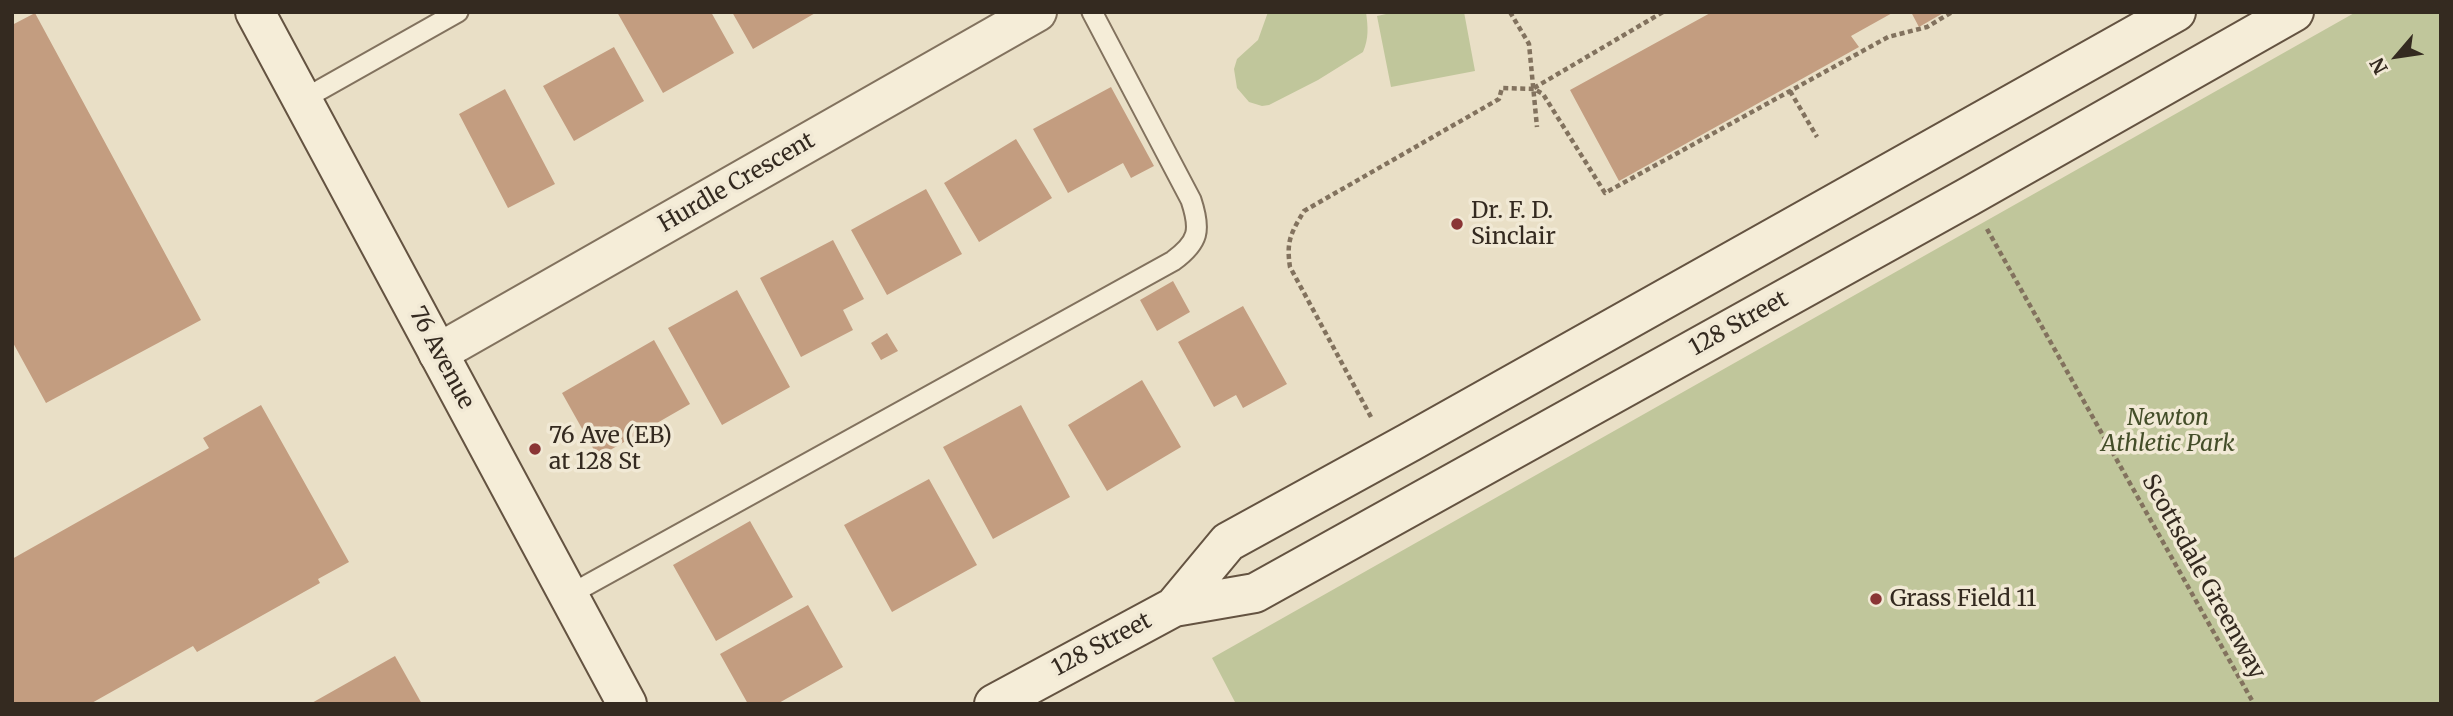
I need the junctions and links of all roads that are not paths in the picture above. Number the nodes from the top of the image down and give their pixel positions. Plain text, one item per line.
1 (255, 12) edge
2 (458, 12) edge
3 (1037, 12) edge
4 (1092, 12) edge
5 (2176, 12) edge
6 (2294, 12) edge
7 (302, 100) junction
8 (438, 353) junction
9 (569, 595) junction
10 (1174, 607) junction
11 (627, 704) edge
12 (994, 704) edge

1 - 7 main road, 76 Avenue
2 - 7 lane
3 - 8 main road, Hurdle Crescent
4 - 9 lane
5 - 10 main road, 128 Street
6 - 10 main road, 128 Street
7 - 8 main road, 76 Avenue
8 - 9 main road, 76 Avenue
9 - 11 main road, 76 Avenue
10 - 12 main road, 128 Street

